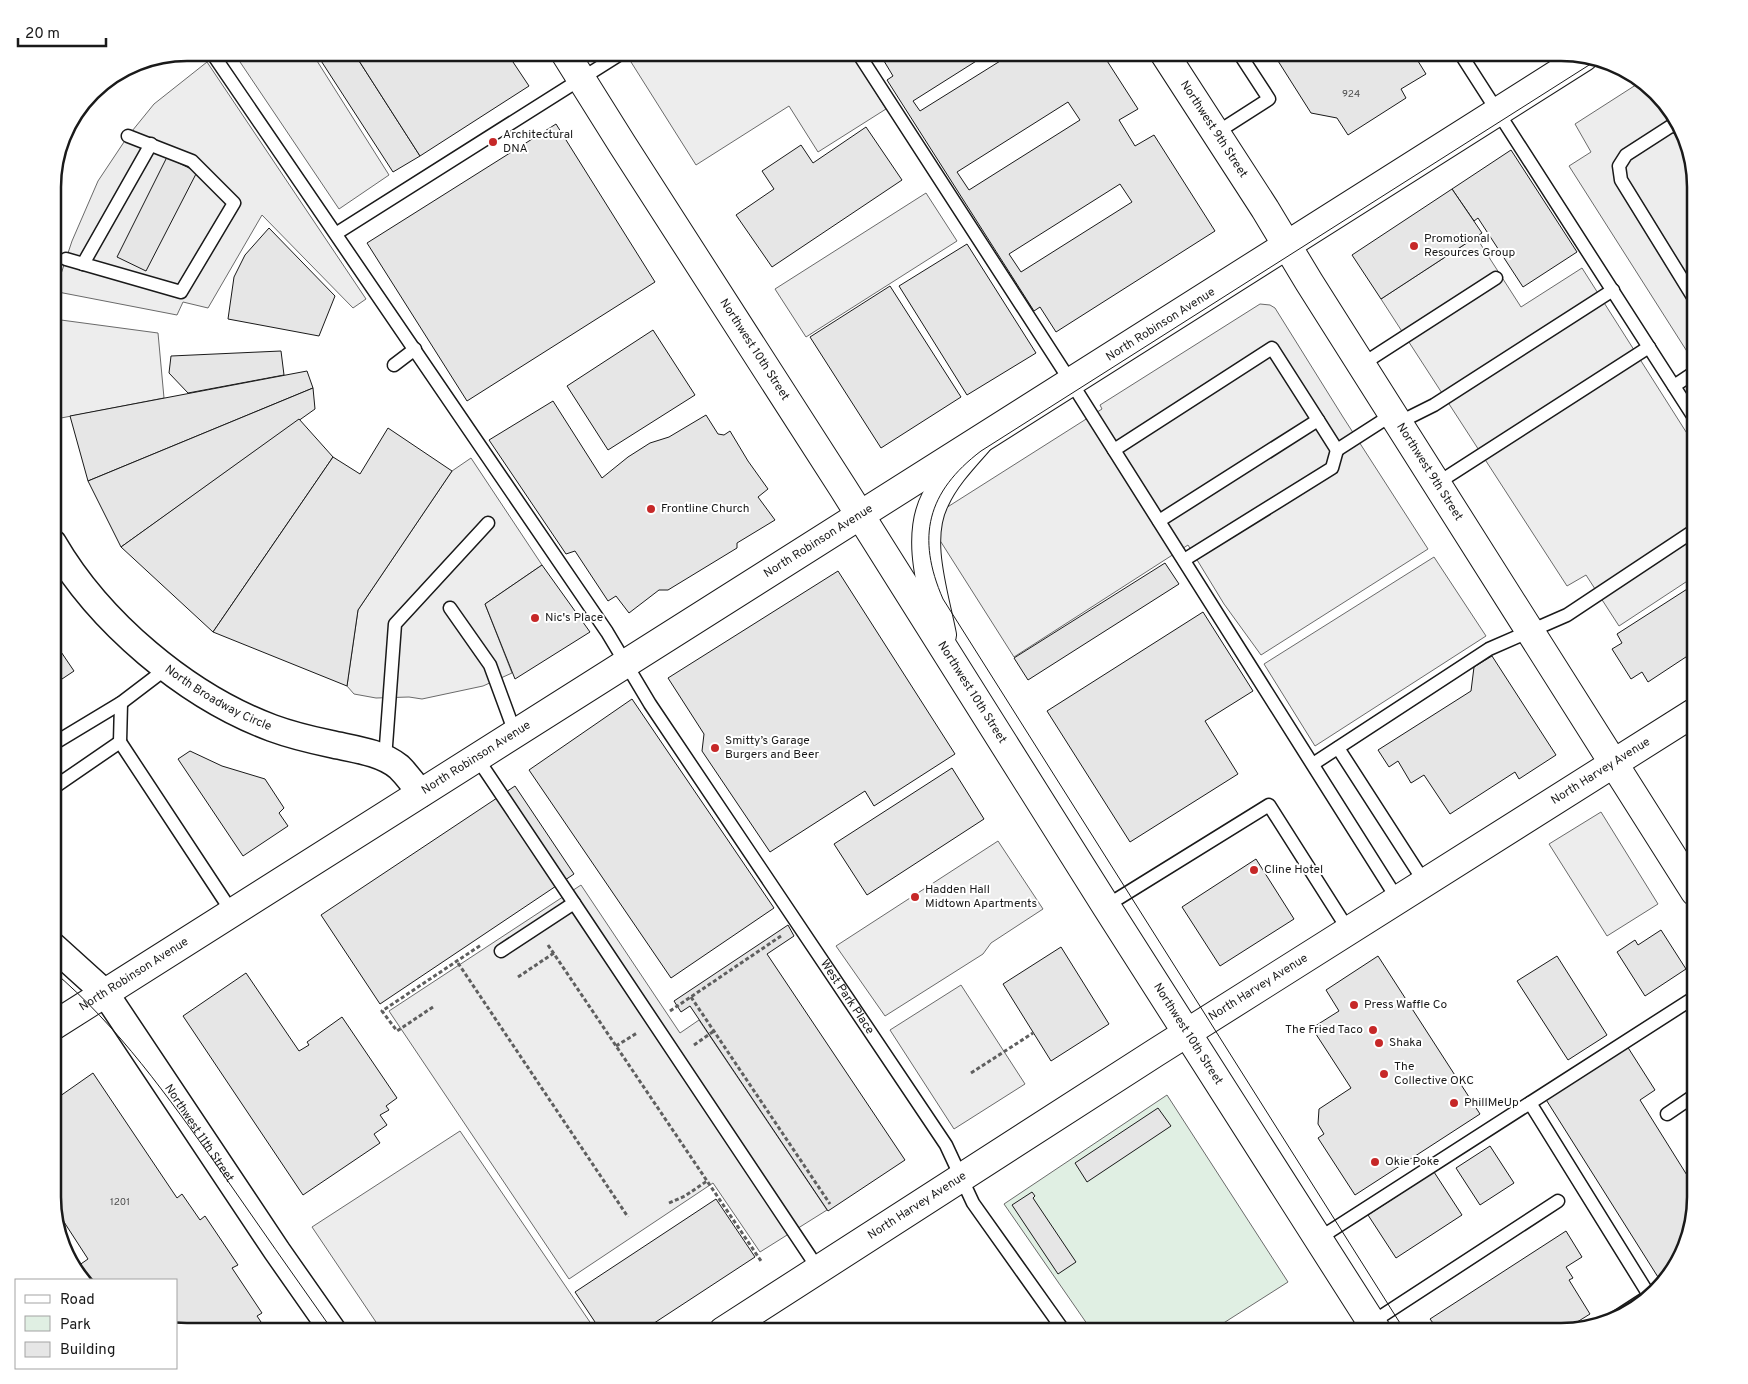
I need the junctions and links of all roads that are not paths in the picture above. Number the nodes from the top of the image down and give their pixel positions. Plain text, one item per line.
1 (218, 61) edge
2 (570, 61) edge
3 (608, 61) edge
4 (864, 61) edge
5 (1170, 61) edge
6 (1244, 61) edge
7 (1466, 61) edge
8 (1576, 62) edge
9 (581, 79) junction
10 (1497, 111) junction
11 (1671, 126) edge
12 (1216, 133) junction
13 (128, 136) dead end
14 (151, 144) junction
15 (337, 233) junction
16 (1286, 245) junction
17 (66, 259) dead end
18 (83, 264) junction
19 (1496, 278) dead end
20 (1687, 286) edge
21 (1613, 290) junction
22 (1649, 347) junction
23 (415, 349) junction
24 (394, 365) dead end
25 (1361, 365) junction
26 (1687, 378) edge
27 (1072, 382) junction
28 (1674, 386) junction
29 (1687, 406) edge
30 (1395, 419) junction
31 (1318, 420) junction
32 (978, 442) junction
33 (1114, 450) junction
34 (1337, 450) junction
35 (1436, 484) junction
36 (860, 515) junction
37 (1159, 521) junction
38 (488, 523) dead end
39 (1687, 536) edge
40 (62, 558) edge
41 (1184, 560) junction
42 (450, 608) dead end
43 (1530, 631) junction
44 (945, 651) junction
45 (625, 664) junction
46 (167, 668) junction
47 (121, 703) junction
48 (1687, 718) edge
49 (515, 733) junction
50 (62, 739) edge
51 (120, 742) junction
52 (1338, 748) junction
53 (477, 758) junction
54 (385, 759) junction
55 (1614, 763) junction
56 (1313, 764) junction
57 (62, 782) edge
58 (420, 794) junction
59 (1687, 878) edge
60 (1425, 883) junction
61 (1398, 900) junction
62 (574, 903) junction
63 (1106, 906) junction
64 (232, 912) junction
65 (1349, 931) junction
66 (501, 951) dead end
67 (62, 954) edge
68 (105, 993) junction
69 (1687, 1003) edge
70 (62, 1020) edge
71 (1188, 1034) junction
72 (1687, 1101) edge
73 (1530, 1103) junction
74 (1667, 1114) dead end
75 (960, 1180) junction
76 (1558, 1201) dead end
77 (1318, 1239) junction
78 (819, 1270) junction
79 (1646, 1289) edge
80 (327, 1323) edge
81 (737, 1323) edge
82 (1058, 1323) edge
83 (1371, 1323) edge
84 (1380, 1323) edge

1 - 15 lane, West Park Place
2 - 9 street, Northwest 10th Street
3 - 9 lane
4 - 27 lane
5 - 12 street, Northwest 9th Street
6 - 12 lane
7 - 10 lane
8 - 10 street, North Robinson Avenue
9 - 15 lane
9 - 36 street, Northwest 10th Street
10 - 16 street, North Robinson Avenue
10 - 21 lane
11 - 20 lane
12 - 16 street, Northwest 9th Street
13 - 14 lane
14 - 18 lane
14 - 18 lane
15 - 23 lane, West Park Place
16 - 25 street, Northwest 9th Street
16 - 27 street, North Robinson Avenue
17 - 18 lane
19 - 25 lane
21 - 22 lane
21 - 30 lane
22 - 28 lane
22 - 35 lane
23 - 24 lane
23 - 45 lane, West Park Place
25 - 30 street, Northwest 9th Street
26 - 28 lane
27 - 32 street, North Robinson Avenue
27 - 33 lane
28 - 29 lane
30 - 34 lane
30 - 35 street, Northwest 9th Street
31 - 33 lane
31 - 34 lane
31 - 37 lane
32 - 36 street, North Robinson Avenue
32 - 44 street
33 - 37 lane
34 - 41 lane
35 - 43 street, Northwest 9th Street
36 - 44 street, Northwest 10th Street
36 - 45 street, North Robinson Avenue
37 - 41 lane
38 - 54 lane
39 - 43 lane
40 - 46 street, North Broadway Circle
41 - 56 lane
42 - 49 lane
43 - 52 lane
43 - 55 street, Northwest 9th Street
44 - 63 street, Northwest 10th Street
45 - 49 street, North Robinson Avenue
45 - 75 lane, West Park Place
46 - 47 lane
46 - 54 street, North Broadway Circle
47 - 50 lane
47 - 51 lane
48 - 55 street, North Harvey Avenue
49 - 53 street, North Robinson Avenue
51 - 57 lane
51 - 64 lane
52 - 56 lane
52 - 60 lane
53 - 58 street, North Robinson Avenue
53 - 62 lane
54 - 58 street, North Broadway Circle
55 - 59 street, Northwest 9th Street
55 - 60 street, North Harvey Avenue
56 - 61 lane
58 - 64 street, North Robinson Avenue
60 - 61 street, North Harvey Avenue
61 - 65 street, North Harvey Avenue
62 - 66 lane
62 - 78 lane
63 - 65 lane
63 - 71 street, Northwest 10th Street
64 - 68 street, North Robinson Avenue
65 - 71 street, North Harvey Avenue
67 - 68 street, Northwest 11th Street
68 - 70 street, North Robinson Avenue
68 - 80 street, Northwest 11th Street
69 - 73 lane
71 - 75 street, North Harvey Avenue
71 - 77 street, Northwest 10th Street
72 - 74 lane
73 - 77 lane
73 - 79 lane
75 - 78 street, North Harvey Avenue
75 - 82 lane, West Park Place
76 - 84 lane
77 - 83 street, Northwest 10th Street
78 - 81 street, North Harvey Avenue

